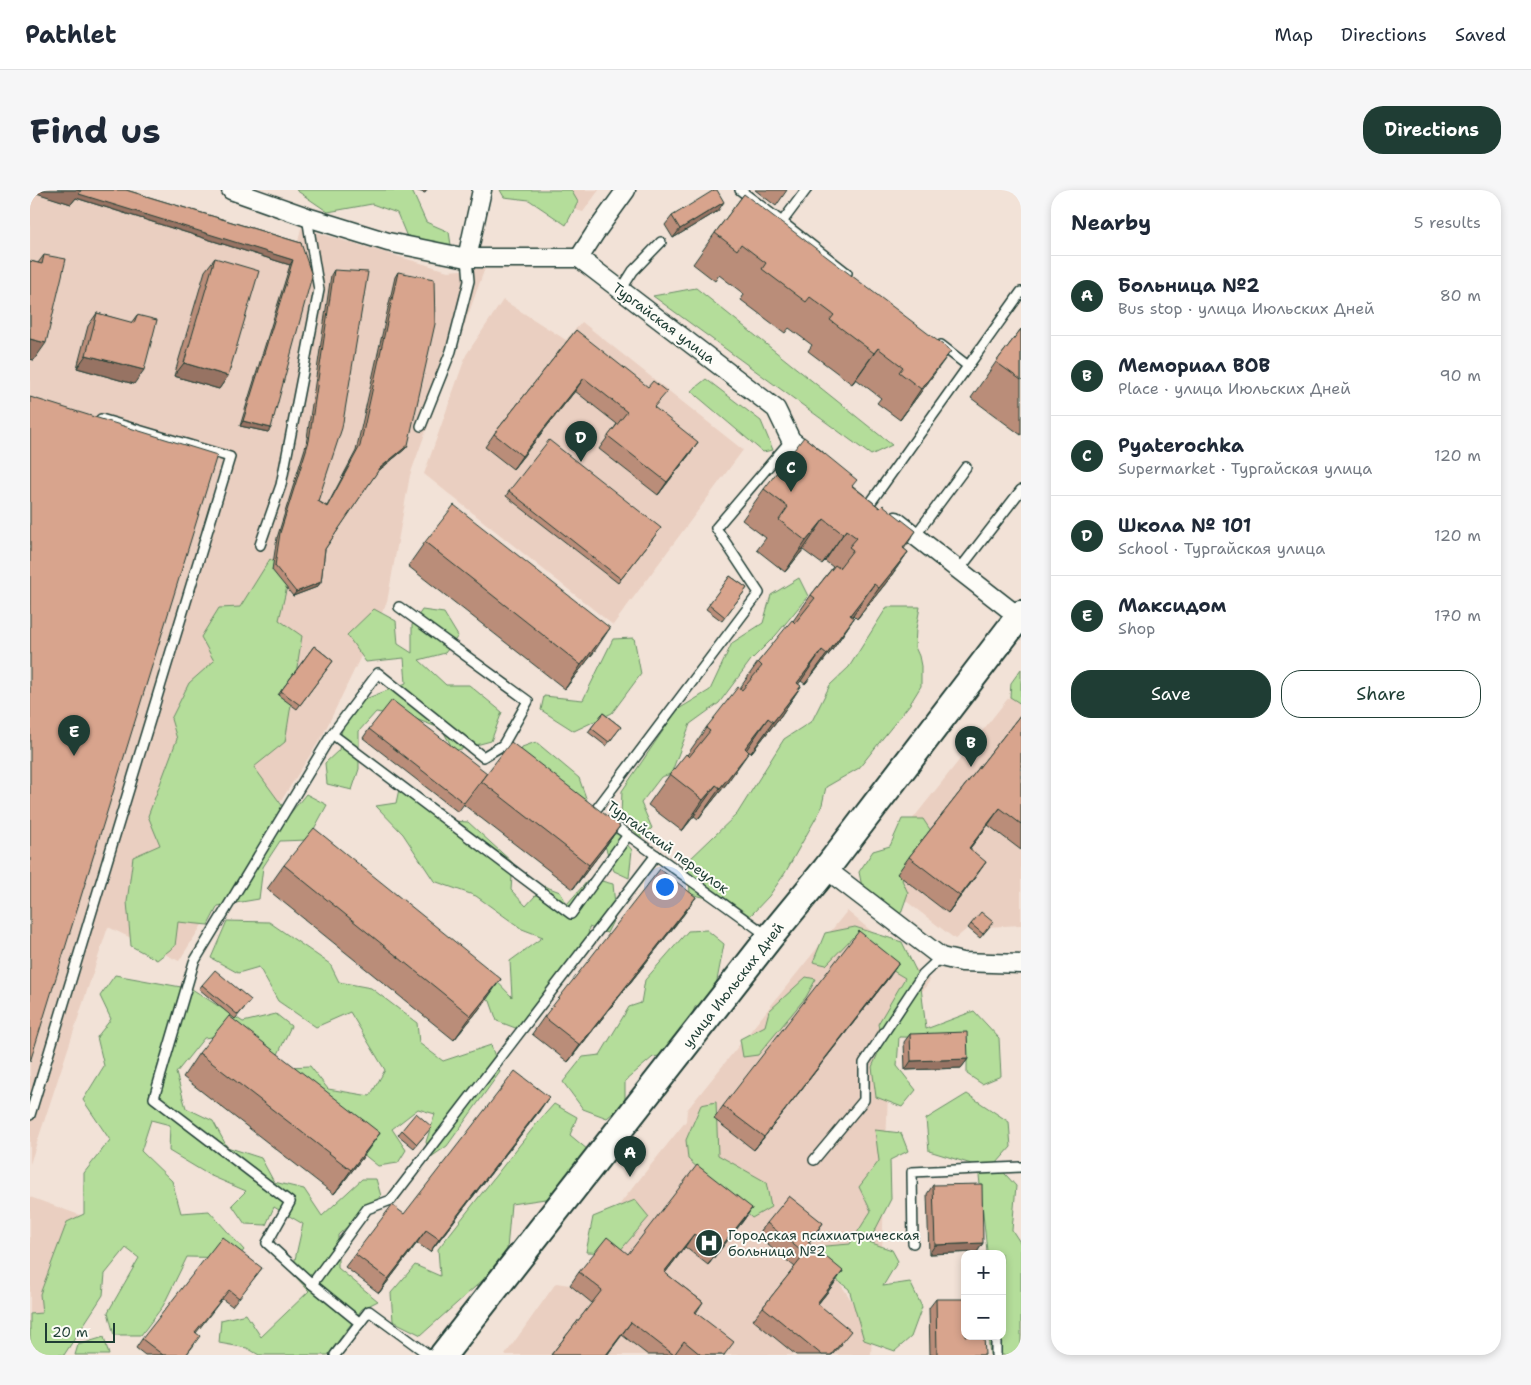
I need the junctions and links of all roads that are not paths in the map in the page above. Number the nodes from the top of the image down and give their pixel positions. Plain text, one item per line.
1 (232, 190) edge
2 (482, 190) edge
3 (626, 190) edge
4 (740, 190) edge
5 (806, 190) edge
6 (308, 217) junction
7 (782, 222) junction
8 (661, 242) dead end
9 (467, 258) junction
10 (579, 258) junction
11 (852, 276) edge
12 (621, 290) junction
13 (1021, 292) edge
14 (937, 342) edge
15 (968, 366) junction
16 (97, 418) edge
17 (421, 426) dead end
18 (791, 440) junction
19 (966, 467) dead end
20 (827, 468) edge
21 (1021, 490) edge
22 (857, 491) edge
23 (871, 502) junction
24 (915, 536) junction
25 (260, 544) dead end
26 (959, 570) junction
27 (399, 607) dead end
28 (1020, 615) edge
29 (332, 734) junction
30 (503, 745) junction
31 (518, 756) edge
32 (628, 835) junction
33 (656, 855) junction
34 (826, 869) junction
35 (770, 937) junction
36 (942, 957) junction
37 (1021, 964) edge
38 (30, 1115) edge
39 (814, 1160) dead end
40 (1021, 1167) edge
41 (913, 1243) dead end
42 (312, 1284) junction
43 (360, 1323) junction
44 (996, 1340) edge
45 (335, 1355) edge
46 (429, 1355) edge
47 (443, 1355) edge
48 (996, 1355) edge

1 - 6 street
2 - 9 street
3 - 10 street
4 - 7 lane
5 - 7 lane
6 - 9 street
6 - 25 lane
7 - 11 lane
8 - 12 lane
9 - 10 street
9 - 17 lane
10 - 12 street, Тургайская улица
12 - 18 street, Тургайская улица
13 - 15 lane
14 - 15 lane
15 - 23 lane
16 - 38 lane
18 - 20 street, Тургайская улица
18 - 32 lane, Тургайский переулок
19 - 24 lane
21 - 26 lane
22 - 23 street
23 - 24 street
24 - 26 street
26 - 28 street
27 - 30 lane
28 - 34 street, улица Июльских Дней
29 - 30 lane
29 - 32 lane
29 - 42 lane
30 - 31 lane
32 - 33 lane, Тургайский переулок
33 - 35 lane, Тургайский переулок
33 - 42 lane
34 - 35 street, улица Июльских Дней
34 - 36 street
35 - 47 street, улица Июльских Дней
36 - 37 street
36 - 39 lane
40 - 41 lane
42 - 43 lane
43 - 45 lane
43 - 46 lane
44 - 48 lane

